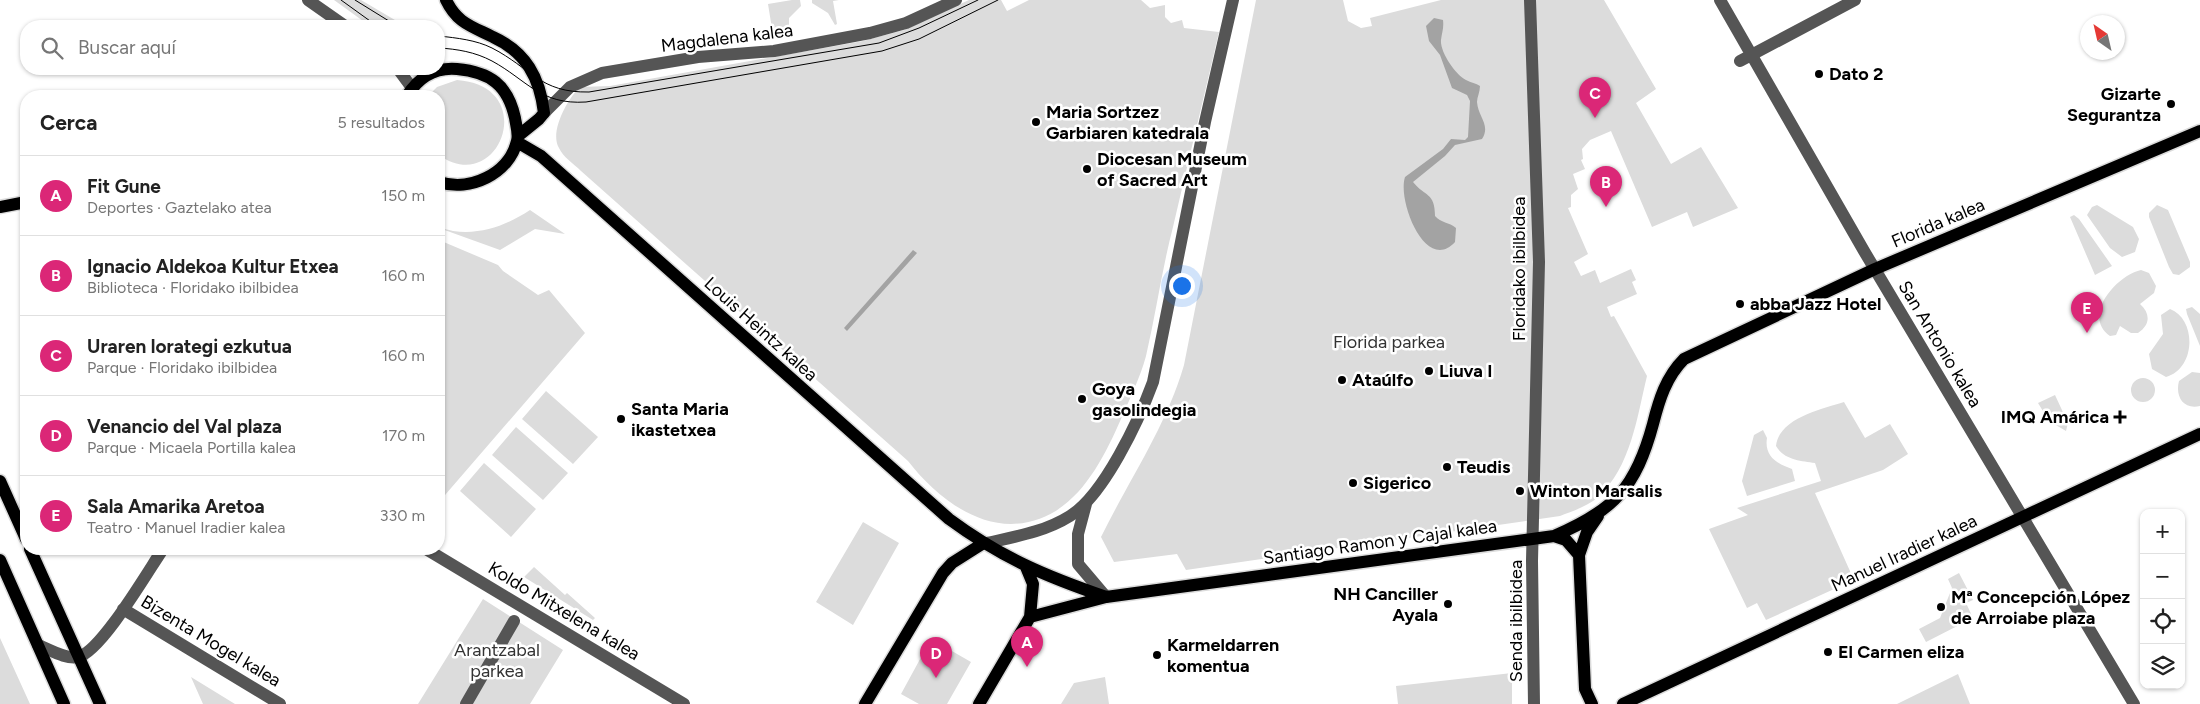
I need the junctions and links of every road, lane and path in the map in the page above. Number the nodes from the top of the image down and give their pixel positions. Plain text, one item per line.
1 (308, 0) edge
2 (446, 0) edge
3 (956, 0) edge
4 (1233, 0) edge
5 (1530, 0) edge
6 (1720, 0) edge
7 (1855, 0) edge
8 (336, 20) edge
9 (1745, 58) junction
10 (445, 69) edge
11 (401, 75) edge
12 (426, 75) edge
13 (408, 90) edge
14 (411, 90) edge
15 (544, 113) junction
16 (2200, 131) edge
17 (517, 139) junction
18 (445, 183) edge
19 (20, 203) edge
20 (0, 206) edge
21 (1875, 269) junction
22 (1693, 354) joint
23 (2200, 434) edge
24 (0, 480) edge
25 (1086, 504) junction
26 (1599, 514) junction
27 (2023, 516) junction
28 (20, 525) edge
29 (1554, 536) junction
30 (1534, 538) junction
31 (982, 544) junction
32 (33, 555) edge
33 (159, 555) edge
34 (436, 555) edge
35 (1580, 555) junction
36 (0, 560) edge
37 (1026, 567) junction
38 (1106, 597) junction
39 (123, 609) junction
40 (1030, 617) junction
41 (514, 621) dead end
42 (38, 645) junction
43 (78, 657) junction
44 (1585, 689) junction
45 (64, 704) edge
46 (100, 704) edge
47 (280, 704) edge
48 (466, 704) edge
49 (684, 704) edge
50 (865, 704) edge
51 (979, 704) edge
52 (1534, 704) edge
53 (1584, 704) edge
54 (1592, 704) edge
55 (1623, 704) edge
56 (2134, 704) edge

1 - 8 street
2 - 15 main road
3 - 15 street, Magdalena kalea
4 - 25 street
5 - 30 street, Floridako ibilbidea
6 - 9 street, San Antonio kalea
7 - 9 street
9 - 21 street, San Antonio kalea
10 - 17 main road
11 - 13 street
12 - 14 main road
15 - 17 main road, Magdalena kalea
16 - 21 main road, Florida kalea
17 - 18 main road
17 - 31 main road, Louis Heintz kalea
19 - 20 main road
21 - 22 main road, Florida kalea
21 - 27 street, San Antonio kalea
22 - 26 main road, Santiago Ramon y Cajal kalea
23 - 27 main road, Manuel Iradier kalea
24 - 28 main road
25 - 31 street
25 - 38 street
26 - 29 main road, Santiago Ramon y Cajal kalea
26 - 35 main road
27 - 55 main road, Manuel Iradier kalea
27 - 56 street, San Antonio kalea
29 - 30 main road, Santiago Ramon y Cajal kalea
29 - 35 main road
30 - 38 main road, Santiago Ramon y Cajal kalea
30 - 52 street, Senda ibilbidea
31 - 37 main road, Santiago Ramon y Cajal kalea
31 - 50 main road
32 - 43 main road
33 - 39 street
34 - 49 street, Koldo Mitxelena kalea
35 - 44 main road
36 - 42 main road
37 - 38 main road, Santiago Ramon y Cajal kalea
37 - 40 main road
38 - 40 main road
39 - 43 street
39 - 47 street, Bizenta Mogel kalea
40 - 51 main road
41 - 48 street
42 - 43 street
42 - 45 main road
43 - 46 main road
44 - 53 street
44 - 54 main road

